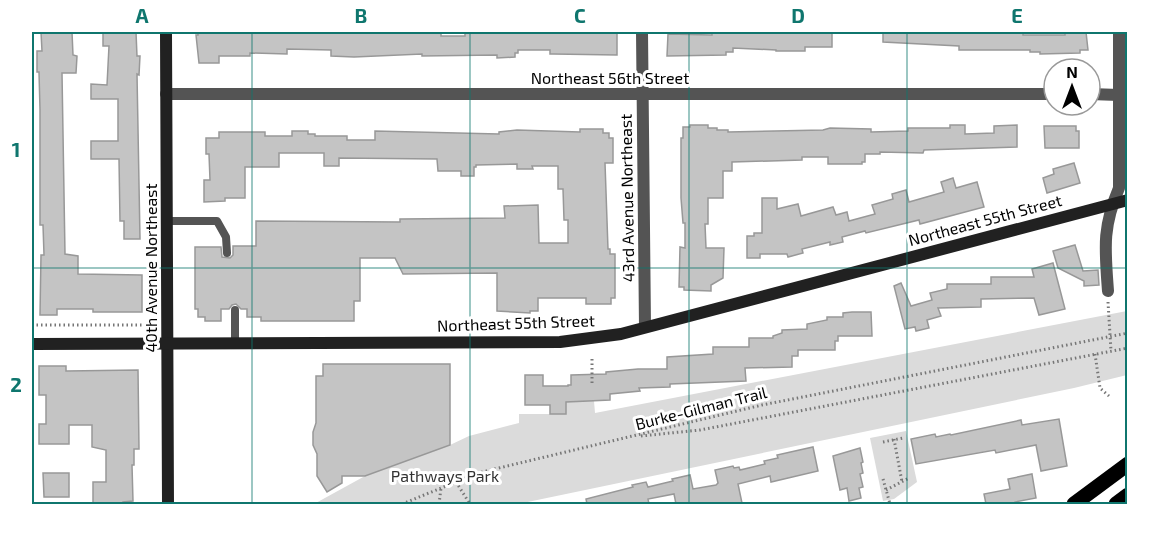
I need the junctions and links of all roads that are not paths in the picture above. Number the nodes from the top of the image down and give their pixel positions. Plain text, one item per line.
1 (166, 32) edge
2 (642, 32) edge
3 (1119, 32) edge
4 (166, 94) junction
5 (642, 94) junction
6 (1042, 94) edge
7 (1102, 94) edge
8 (1119, 95) junction
9 (1128, 200) edge
10 (1112, 204) junction
11 (167, 221) junction
12 (227, 254) dead end
13 (1108, 291) road end
14 (235, 310) dead end
15 (645, 327) junction
16 (32, 344) edge
17 (168, 344) junction
18 (235, 344) junction
19 (1128, 464) edge
20 (1128, 495) edge
21 (168, 504) edge
22 (1074, 504) edge
23 (1116, 504) edge

1 - 4 main road, 40th Avenue Northeast
2 - 5 street, 43rd Avenue Northeast
3 - 8 street
4 - 5 street, Northeast 56th Street
4 - 11 main road, 40th Avenue Northeast
5 - 6 street, Northeast 56th Street
5 - 15 street, 43rd Avenue Northeast
7 - 8 street
8 - 10 street
9 - 10 main road, Northeast 55th Street
10 - 13 street
10 - 15 main road, Northeast 55th Street
11 - 12 lane
11 - 17 main road, 40th Avenue Northeast
14 - 18 lane
15 - 18 main road, Northeast 55th Street
16 - 17 main road, Northeast 55th Street
17 - 18 main road, Northeast 55th Street
17 - 21 main road, 40th Avenue Northeast
19 - 22 main road
20 - 23 main road

